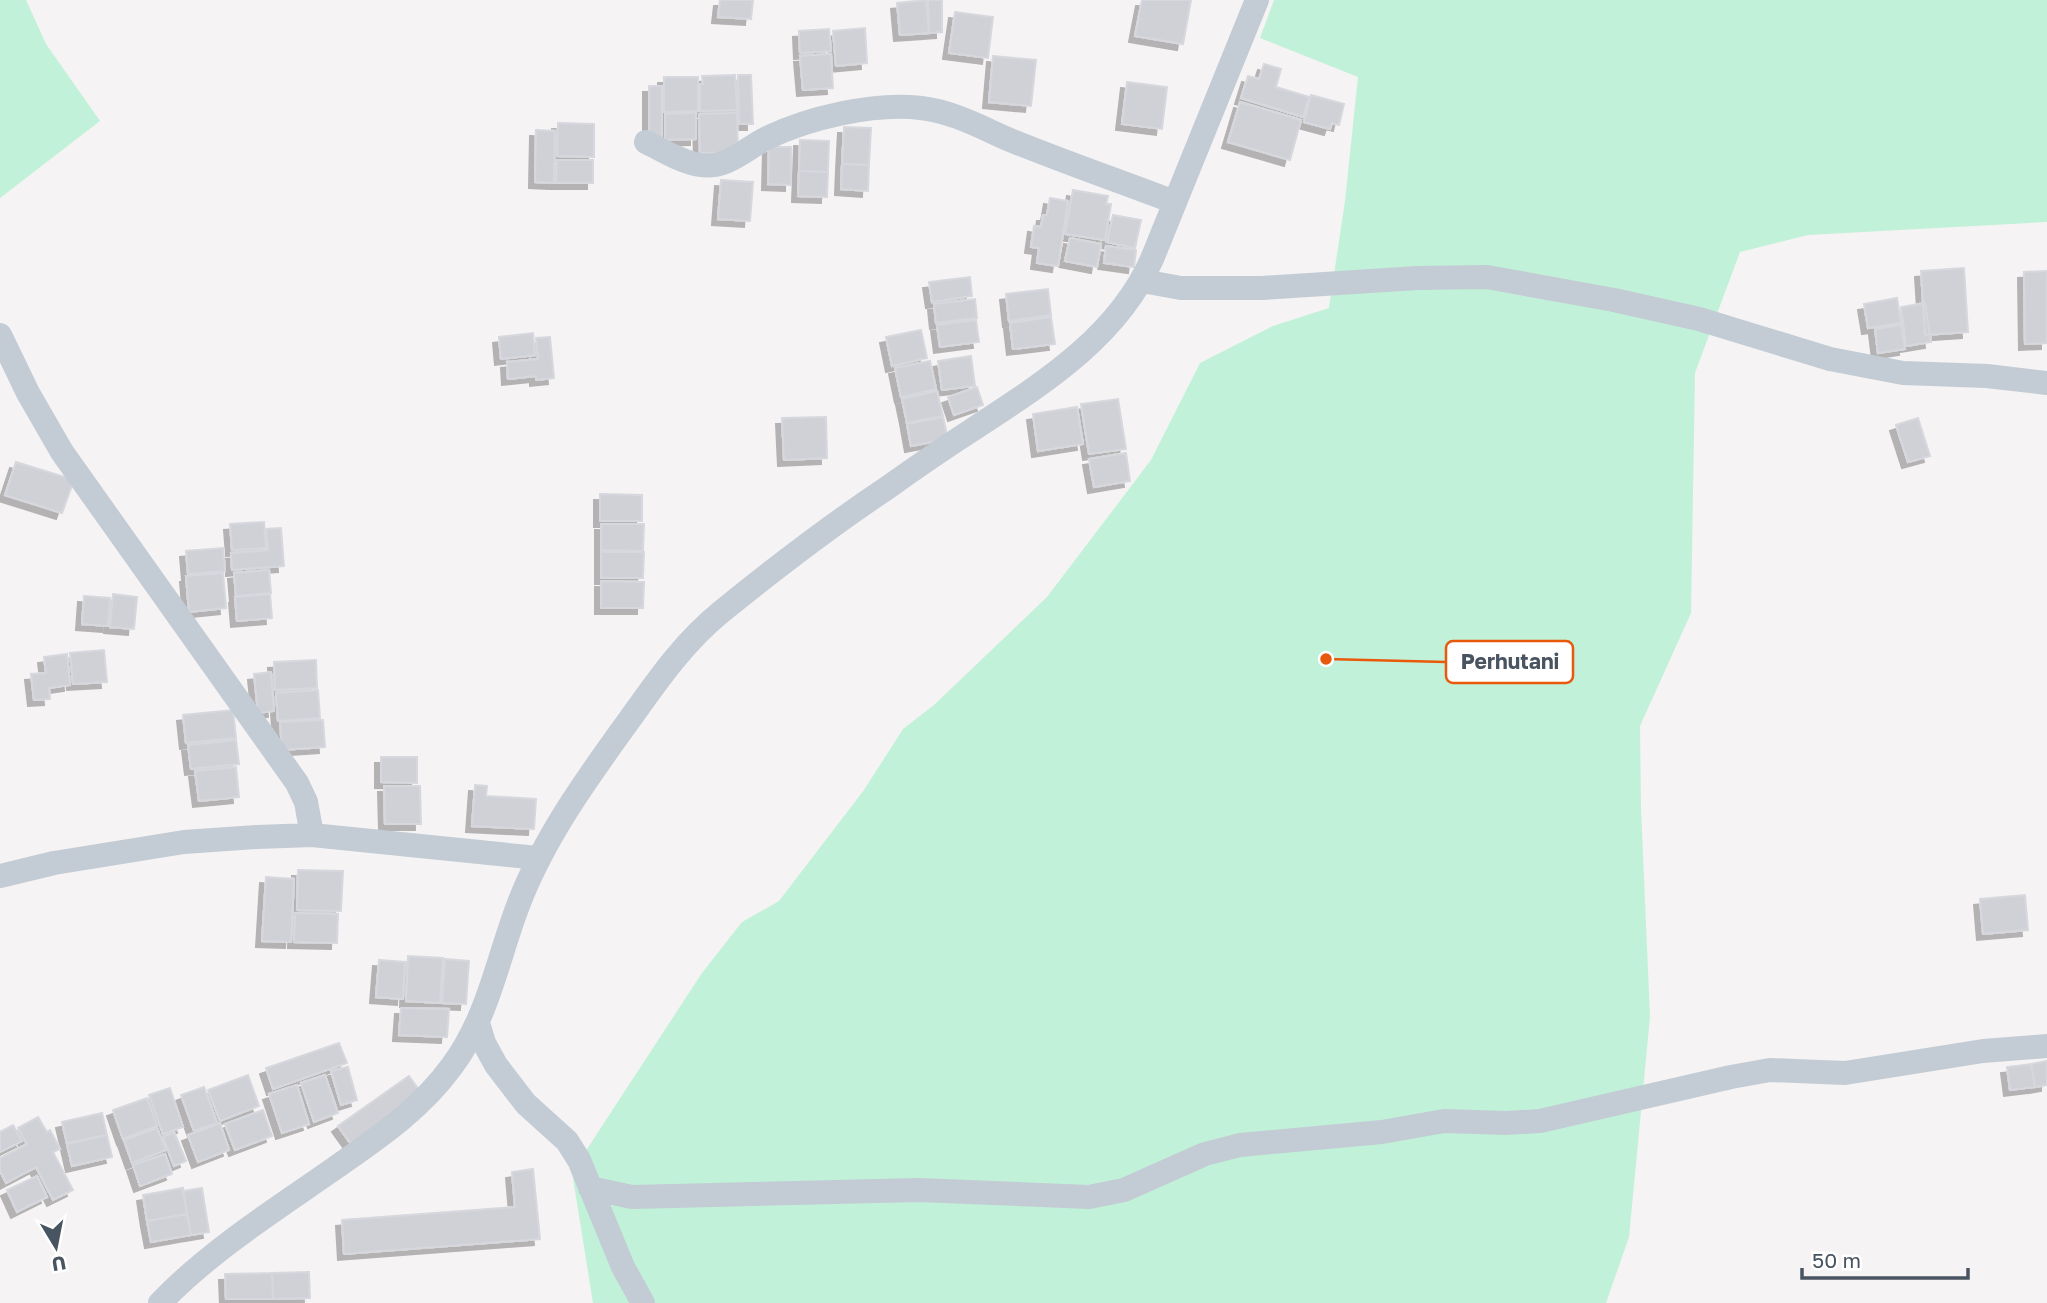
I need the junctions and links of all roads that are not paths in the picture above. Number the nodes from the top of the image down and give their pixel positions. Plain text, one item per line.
1 (1257, 0) edge
2 (646, 142) dead end
3 (1174, 202) junction
4 (1142, 281) junction
5 (0, 335) edge
6 (2047, 383) edge
7 (312, 835) junction
8 (538, 858) junction
9 (0, 876) edge
10 (478, 1023) junction
11 (2047, 1046) edge
12 (590, 1188) junction
13 (160, 1303) edge
14 (643, 1303) edge

1 - 3 street
2 - 3 street
3 - 4 street
4 - 6 street
4 - 8 street
5 - 7 street
7 - 8 street
7 - 9 street
8 - 10 street
10 - 12 street
10 - 13 street
11 - 12 street
12 - 14 street

